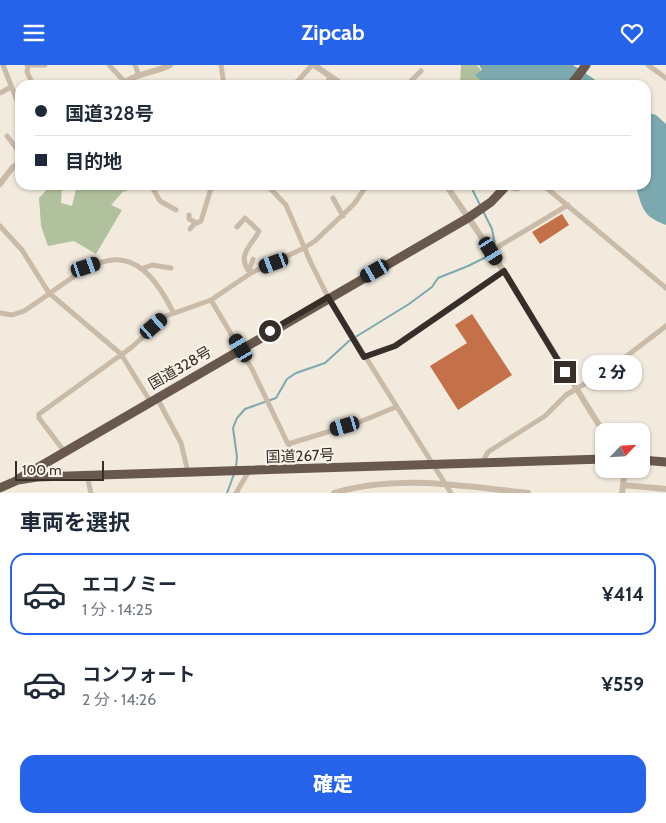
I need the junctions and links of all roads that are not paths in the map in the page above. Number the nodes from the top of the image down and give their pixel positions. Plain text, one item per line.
1 (3, 65) edge
2 (28, 65) edge
3 (45, 65) edge
4 (109, 65) edge
5 (135, 65) edge
6 (170, 65) edge
7 (221, 65) edge
8 (313, 65) edge
9 (586, 65) edge
10 (648, 65) edge
11 (421, 71) dead end
12 (139, 76) junction
13 (331, 77) junction
14 (666, 78) edge
15 (31, 80) edge
16 (121, 80) edge
17 (132, 80) edge
18 (223, 80) edge
19 (299, 80) edge
20 (329, 80) edge
21 (336, 80) edge
22 (414, 80) edge
23 (575, 80) edge
24 (11, 87) junction
25 (0, 93) edge
26 (15, 96) edge
27 (7, 136) dead end
28 (15, 146) edge
29 (15, 166) edge
30 (0, 184) edge
31 (154, 190) edge
32 (211, 190) edge
33 (272, 190) edge
34 (364, 190) edge
35 (449, 190) edge
36 (503, 190) edge
37 (549, 190) edge
38 (333, 198) dead end
39 (568, 205) junction
40 (176, 210) dead end
41 (189, 215) dead end
42 (342, 216) junction
43 (468, 218) junction
44 (195, 223) junction
45 (0, 226) edge
46 (237, 227) dead end
47 (190, 229) dead end
48 (304, 248) junction
49 (491, 251) junction
50 (253, 259) dead end
51 (171, 268) dead end
52 (142, 269) junction
53 (249, 271) junction
54 (504, 271) junction
55 (666, 288) edge
56 (49, 293) junction
57 (328, 297) junction
58 (211, 299) junction
59 (0, 313) edge
60 (173, 313) junction
61 (666, 326) edge
62 (241, 348) junction
63 (121, 354) junction
64 (364, 357) junction
65 (575, 389) junction
66 (154, 399) junction
67 (396, 407) junction
68 (597, 423) edge
69 (288, 445) junction
70 (64, 451) junction
71 (595, 459) edge
72 (48, 461) junction
73 (650, 461) edge
74 (666, 462) edge
75 (482, 463) junction
76 (433, 465) junction
77 (300, 469) junction
78 (249, 471) junction
79 (188, 473) junction
80 (53, 476) junction
81 (87, 476) junction
82 (624, 478) edge
83 (18, 480) junction
84 (446, 484) junction
85 (623, 485) junction
86 (0, 489) edge
87 (666, 489) edge
88 (91, 493) edge
89 (236, 493) edge
90 (334, 493) edge
91 (450, 493) edge
92 (528, 493) edge
93 (622, 493) edge

1 - 24 street
2 - 3 street
2 - 15 street
4 - 16 street
5 - 12 street
6 - 12 street
7 - 18 street
8 - 13 street
8 - 19 street
9 - 23 highway
10 - 14 street
11 - 22 street
12 - 17 street
13 - 20 street
13 - 21 street
24 - 25 street
24 - 26 street
27 - 28 street
29 - 30 street
31 - 40 street
32 - 44 street
33 - 48 street
34 - 42 street
35 - 43 street
36 - 43 highway, 国道328号
37 - 39 street
38 - 42 street
39 - 49 street
39 - 55 street
41 - 44 street
42 - 48 street
43 - 49 street
43 - 57 highway, 国道328号
44 - 47 street
45 - 56 street
46 - 53 street
48 - 53 street
48 - 57 street
49 - 54 street
50 - 53 street
51 - 52 street
52 - 56 street
52 - 60 street
53 - 58 street
54 - 64 street
54 - 65 street
56 - 59 street
56 - 63 street
57 - 62 highway, 国道328号
57 - 64 street
58 - 60 street
58 - 62 street
60 - 63 street
61 - 65 street
62 - 66 highway, 国道328号
62 - 69 street
63 - 66 street
63 - 70 street
64 - 67 street
65 - 68 street
65 - 75 street
66 - 70 highway, 国道328号
66 - 79 street
67 - 69 street
67 - 76 street
69 - 77 street
70 - 72 highway, 国道328号
71 - 75 highway, 国道267号
72 - 80 highway
72 - 83 highway, 国道328号
73 - 74 highway
75 - 76 highway, 国道267号
76 - 77 highway, 国道267号
76 - 84 street
77 - 78 highway, 国道267号
78 - 79 highway, 国道267号
78 - 89 street
79 - 81 highway, 国道267号
80 - 81 highway, 国道267号
80 - 83 highway, 国道267号
81 - 88 street
82 - 85 street
83 - 86 highway, 国道267号
84 - 90 street
84 - 91 street
84 - 92 street
85 - 87 street
85 - 93 street

